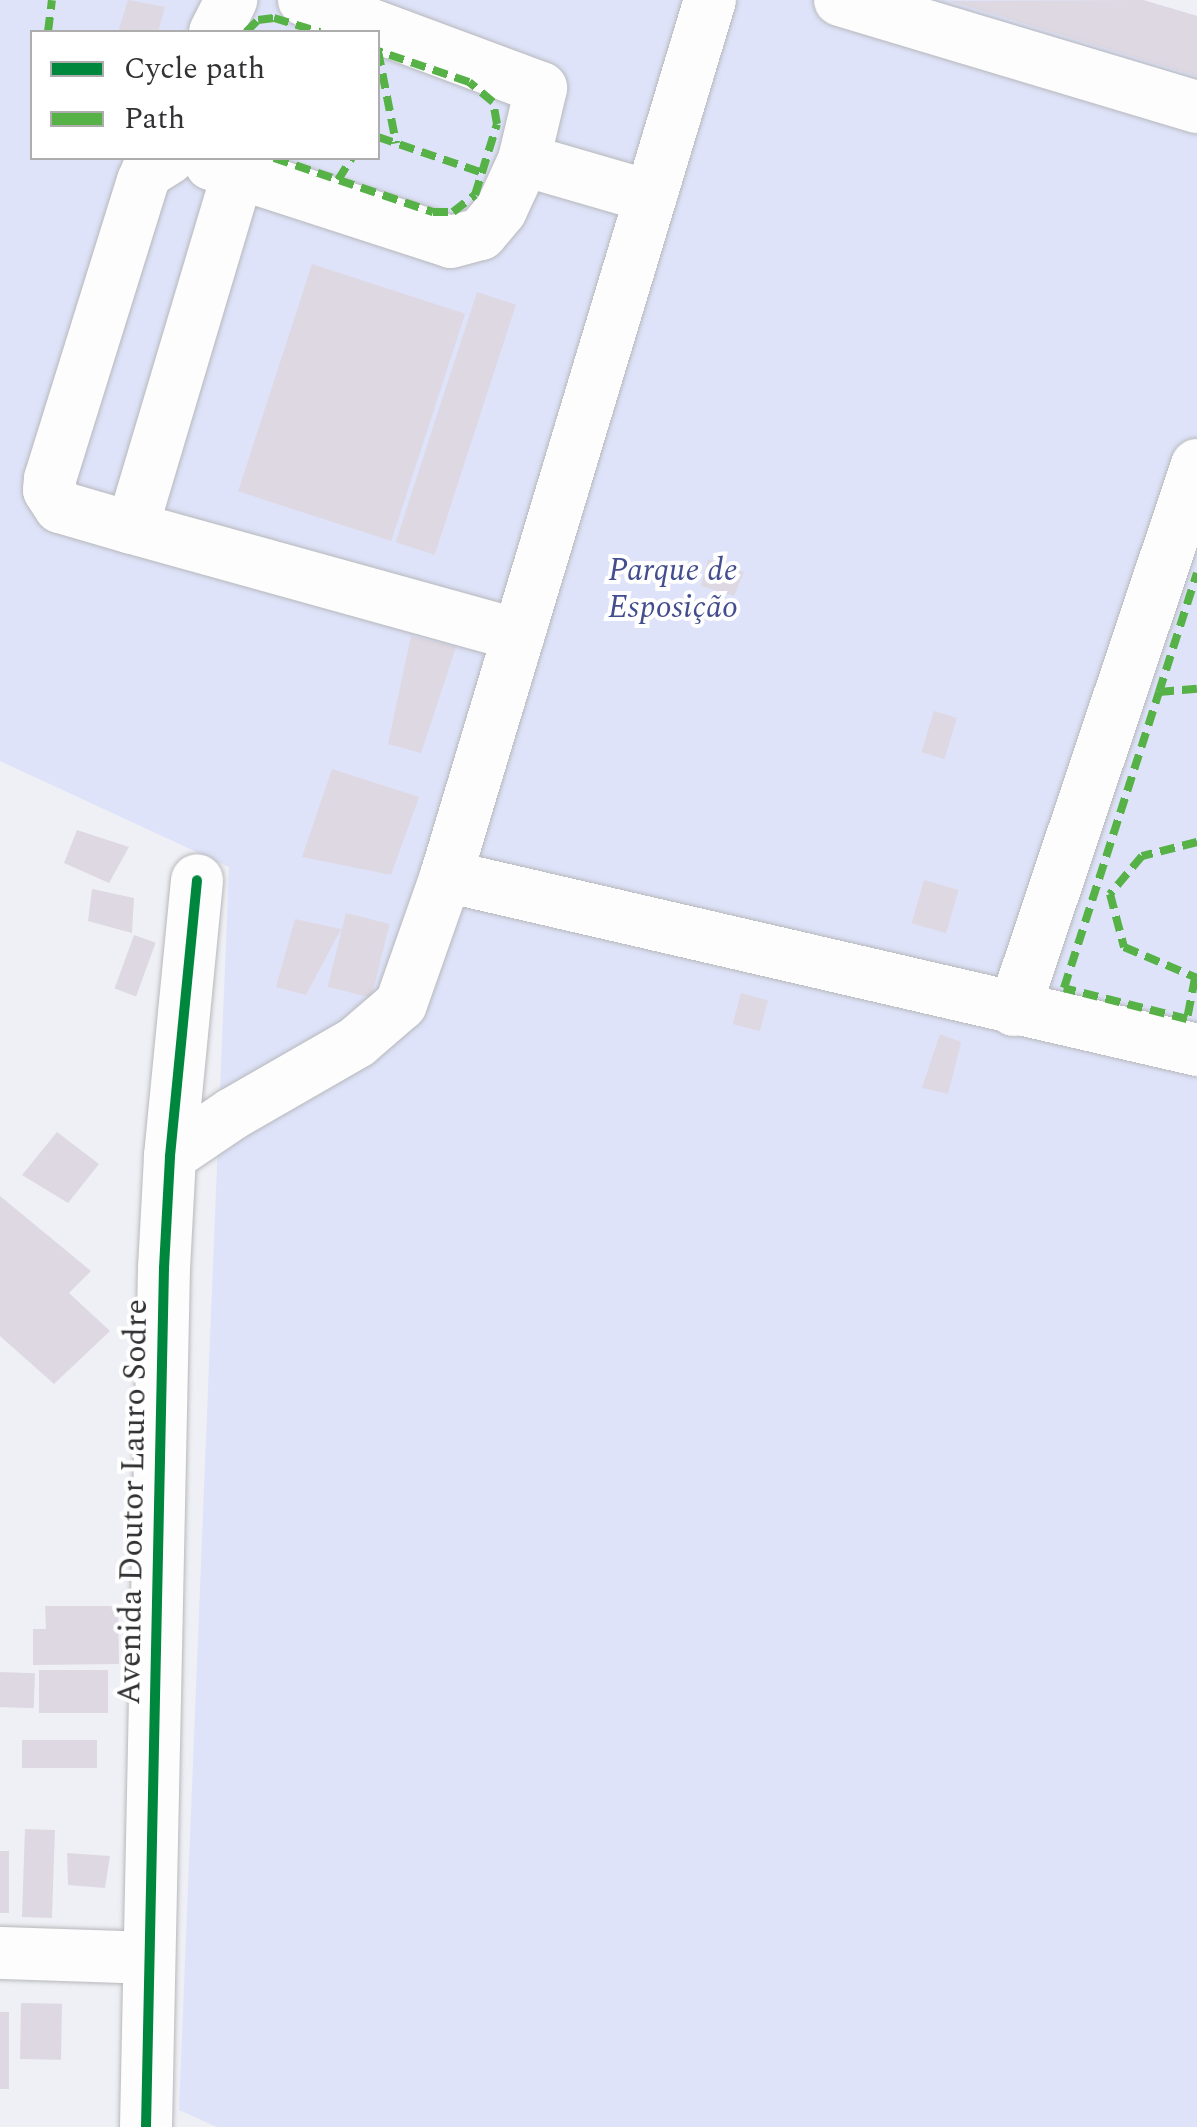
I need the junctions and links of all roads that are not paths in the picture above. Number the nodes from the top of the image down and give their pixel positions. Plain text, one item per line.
1 (232, 0) edge
2 (304, 0) edge
3 (710, 0) edge
4 (840, 0) edge
5 (216, 30) edge
6 (1197, 107) edge
7 (524, 160) junction
8 (204, 162) edge
9 (651, 197) junction
10 (1197, 465) edge
11 (132, 528) junction
12 (518, 635) junction
13 (446, 876) junction
14 (197, 880) dead end
15 (1014, 1010) junction
16 (1197, 1050) edge
17 (170, 1156) junction
18 (0, 1953) edge
19 (149, 1958) junction
20 (146, 2127) edge

1 - 5 street
2 - 7 street
3 - 9 street
4 - 6 street
7 - 8 street
7 - 9 street
8 - 11 street
8 - 11 street
9 - 12 street
10 - 15 street
11 - 12 street
12 - 13 street
13 - 15 street
13 - 17 street
14 - 17 street, Avenida Doutor Lauro Sodre
15 - 16 street
17 - 19 street, Avenida Doutor Lauro Sodre
18 - 19 street
19 - 20 street, Avenida Doutor Lauro Sodre

